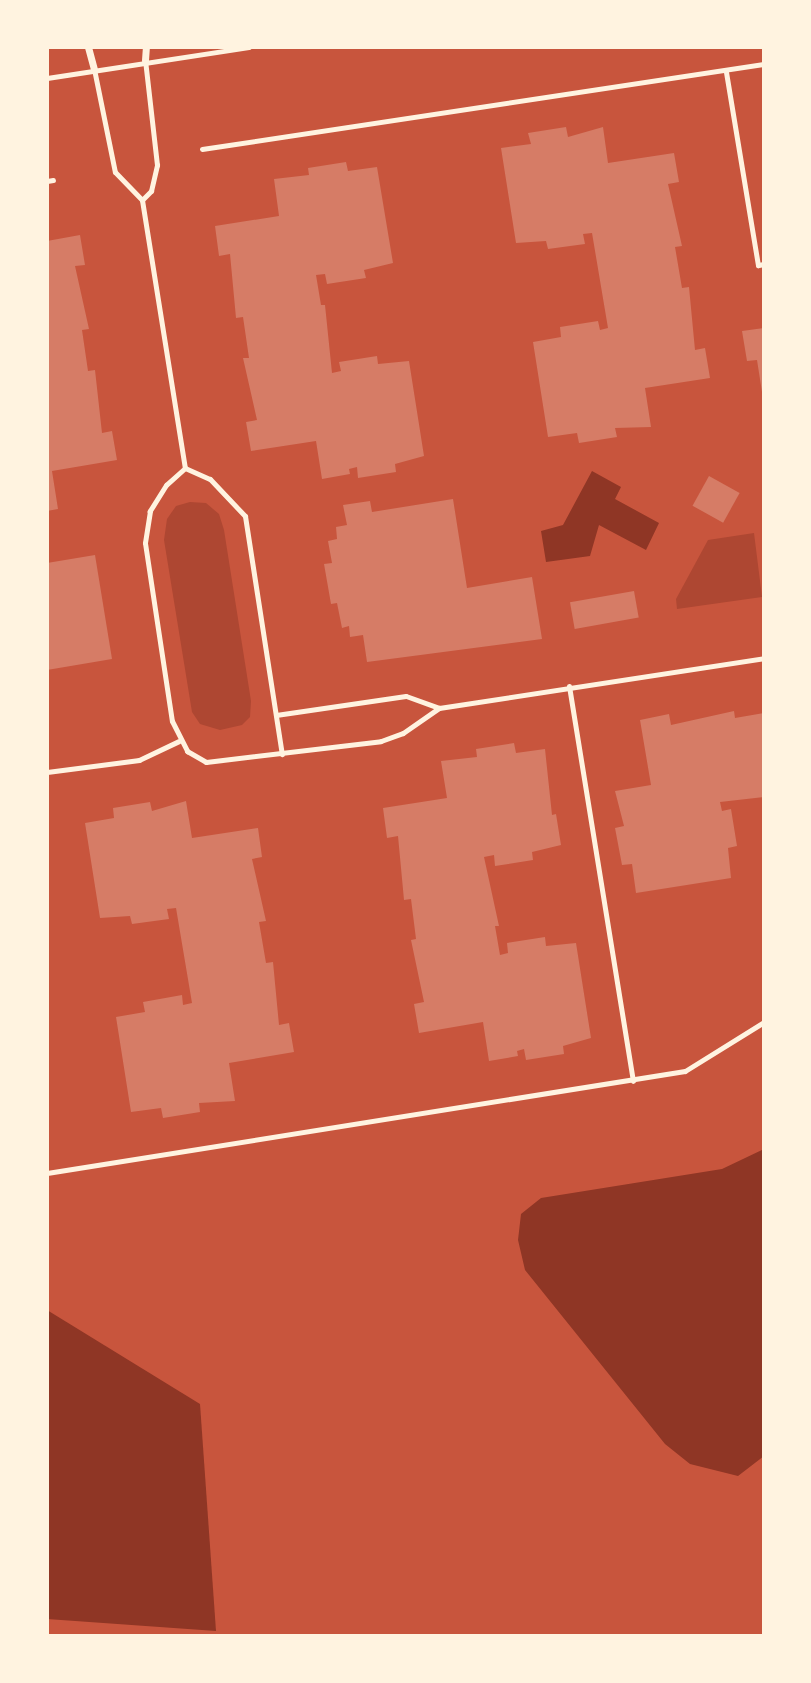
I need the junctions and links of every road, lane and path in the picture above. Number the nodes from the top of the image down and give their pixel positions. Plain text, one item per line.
1 (88, 47) edge
2 (146, 47) edge
3 (249, 47) edge
4 (145, 60) junction
5 (764, 64) edge
6 (94, 69) junction
7 (726, 72) junction
8 (47, 78) edge
9 (202, 149) dead end
10 (142, 200) junction
11 (764, 264) edge
12 (185, 468) junction
13 (764, 658) edge
14 (569, 686) junction
15 (439, 708) junction
16 (276, 715) junction
17 (179, 741) junction
18 (282, 754) junction
19 (47, 772) edge
20 (764, 1022) edge
21 (633, 1081) junction
22 (47, 1173) edge

1 - 6 street
2 - 4 street
3 - 4 lane
4 - 6 lane
4 - 10 lane
5 - 7 lane
6 - 8 lane
6 - 10 lane
7 - 9 lane
7 - 11 lane
10 - 12 lane
12 - 16 lane
12 - 17 lane
13 - 14 lane
14 - 15 lane
14 - 21 lane
15 - 16 lane
15 - 18 lane
16 - 18 lane
17 - 18 lane
17 - 19 lane
20 - 21 lane
21 - 22 lane

